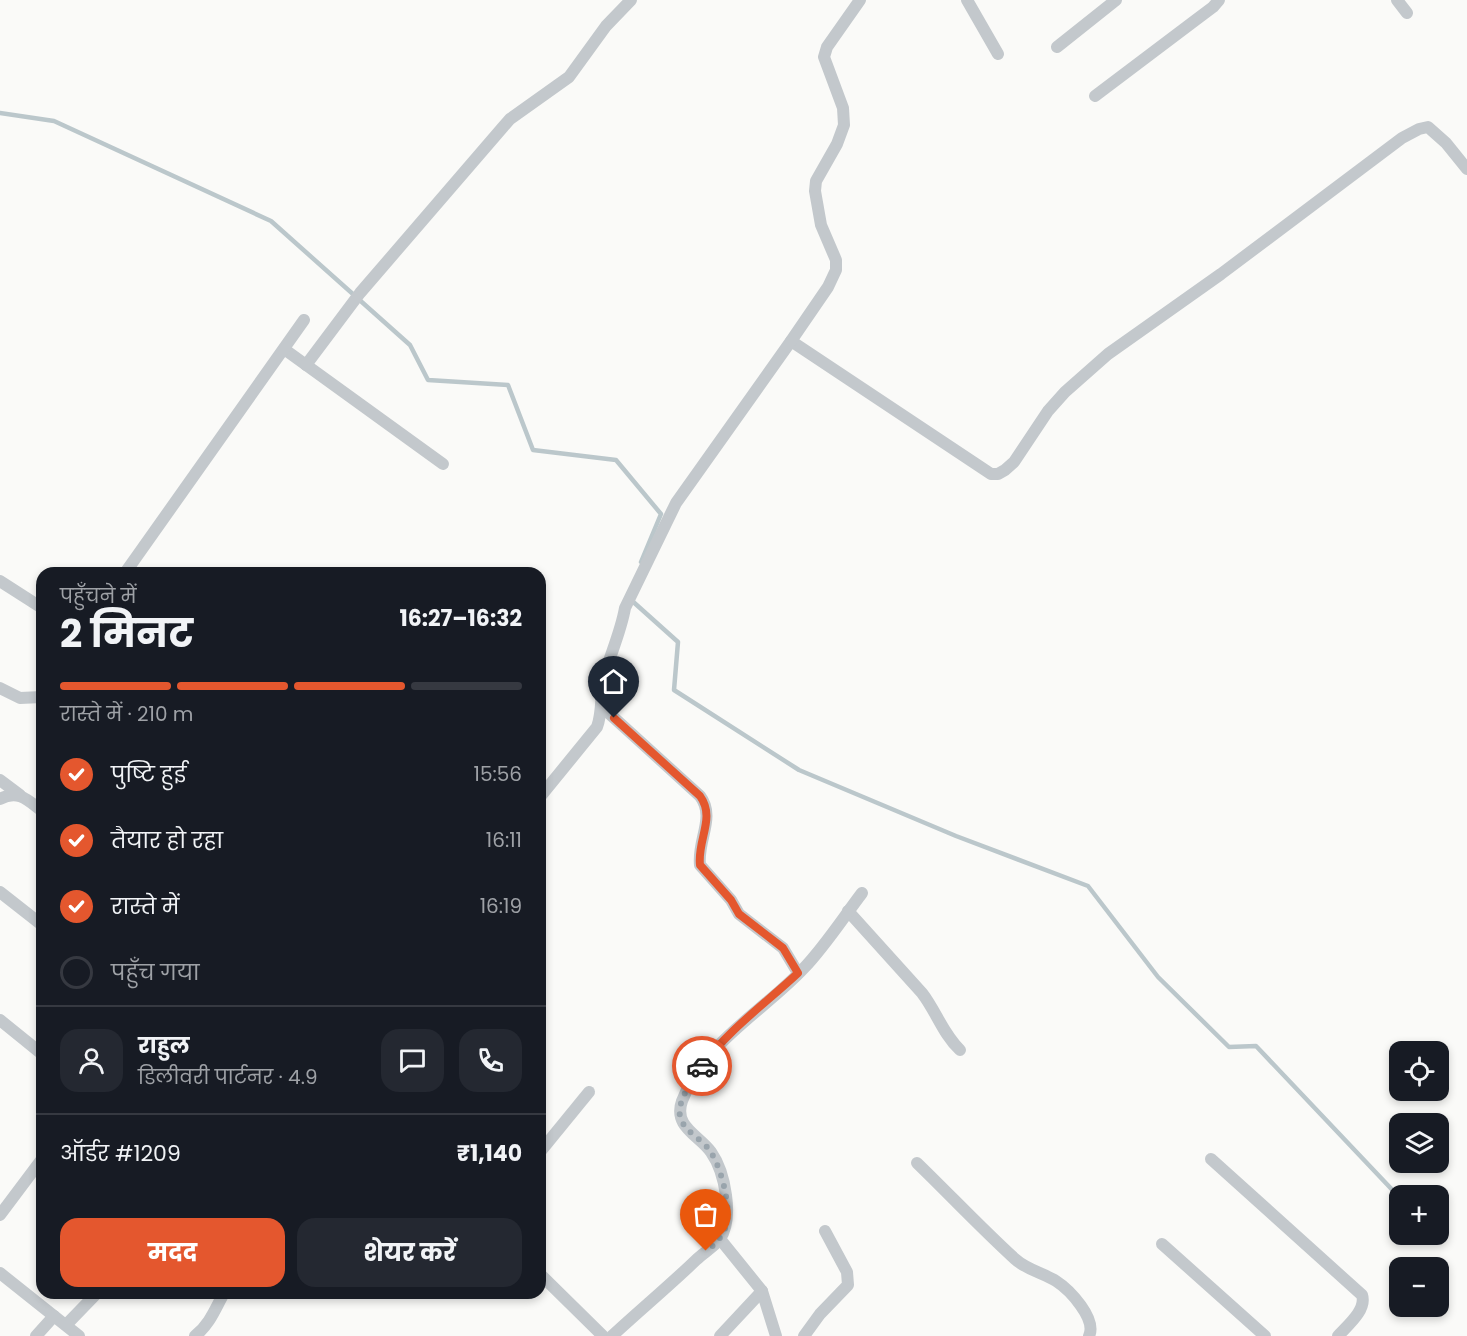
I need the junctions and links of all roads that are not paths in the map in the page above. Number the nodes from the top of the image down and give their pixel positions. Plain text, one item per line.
1 (631, 0) edge
2 (860, 0) edge
3 (967, 0) edge
4 (1116, 0) edge
5 (1219, 0) edge
6 (1397, 0) edge
7 (1407, 13) dead end
8 (1057, 47) dead end
9 (998, 54) dead end
10 (1095, 96) dead end
11 (1467, 169) edge
12 (304, 320) dead end
13 (791, 341) junction
14 (284, 349) junction
15 (306, 365) junction
16 (443, 464) dead end
17 (129, 567) edge
18 (0, 581) edge
19 (36, 604) edge
20 (0, 688) edge
21 (36, 696) edge
22 (601, 706) junction
23 (0, 780) edge
24 (546, 790) edge
25 (21, 796) junction
26 (0, 799) edge
27 (36, 804) edge
28 (0, 892) edge
29 (862, 893) dead end
30 (848, 911) junction
31 (36, 920) edge
32 (798, 973) junction
33 (0, 1020) edge
34 (36, 1049) edge
35 (960, 1050) dead end
36 (589, 1092) dead end
37 (546, 1145) edge
38 (1211, 1159) dead end
39 (917, 1163) dead end
40 (36, 1167) edge
41 (0, 1215) edge
42 (825, 1231) dead end
43 (720, 1239) junction
44 (1162, 1244) dead end
45 (0, 1273) edge
46 (546, 1280) edge
47 (762, 1291) junction
48 (91, 1299) edge
49 (221, 1299) edge
50 (54, 1316) junction
51 (66, 1325) junction
52 (36, 1336) edge
53 (79, 1336) edge
54 (195, 1336) edge
55 (603, 1336) edge
56 (612, 1336) edge
57 (720, 1336) edge
58 (776, 1336) edge
59 (804, 1336) edge
60 (1089, 1336) edge
61 (1265, 1336) edge
62 (1338, 1336) edge

1 - 15 street
2 - 13 street
3 - 9 street
4 - 8 street
5 - 10 street
6 - 7 street
11 - 13 street
12 - 14 street
13 - 22 street
14 - 15 street
14 - 17 street
15 - 16 street
18 - 19 street
20 - 21 street
22 - 24 street
22 - 32 street
23 - 25 street
25 - 26 street
25 - 27 street
28 - 31 street
29 - 30 street
30 - 32 street
30 - 35 street
32 - 43 street
33 - 34 street
36 - 37 street
38 - 62 street
39 - 60 street
40 - 41 street
42 - 59 street
43 - 47 street
43 - 56 street
44 - 61 street
45 - 50 street
46 - 55 street
47 - 57 street
47 - 58 street
48 - 51 street
49 - 54 street
50 - 51 street
50 - 52 street
51 - 53 street

